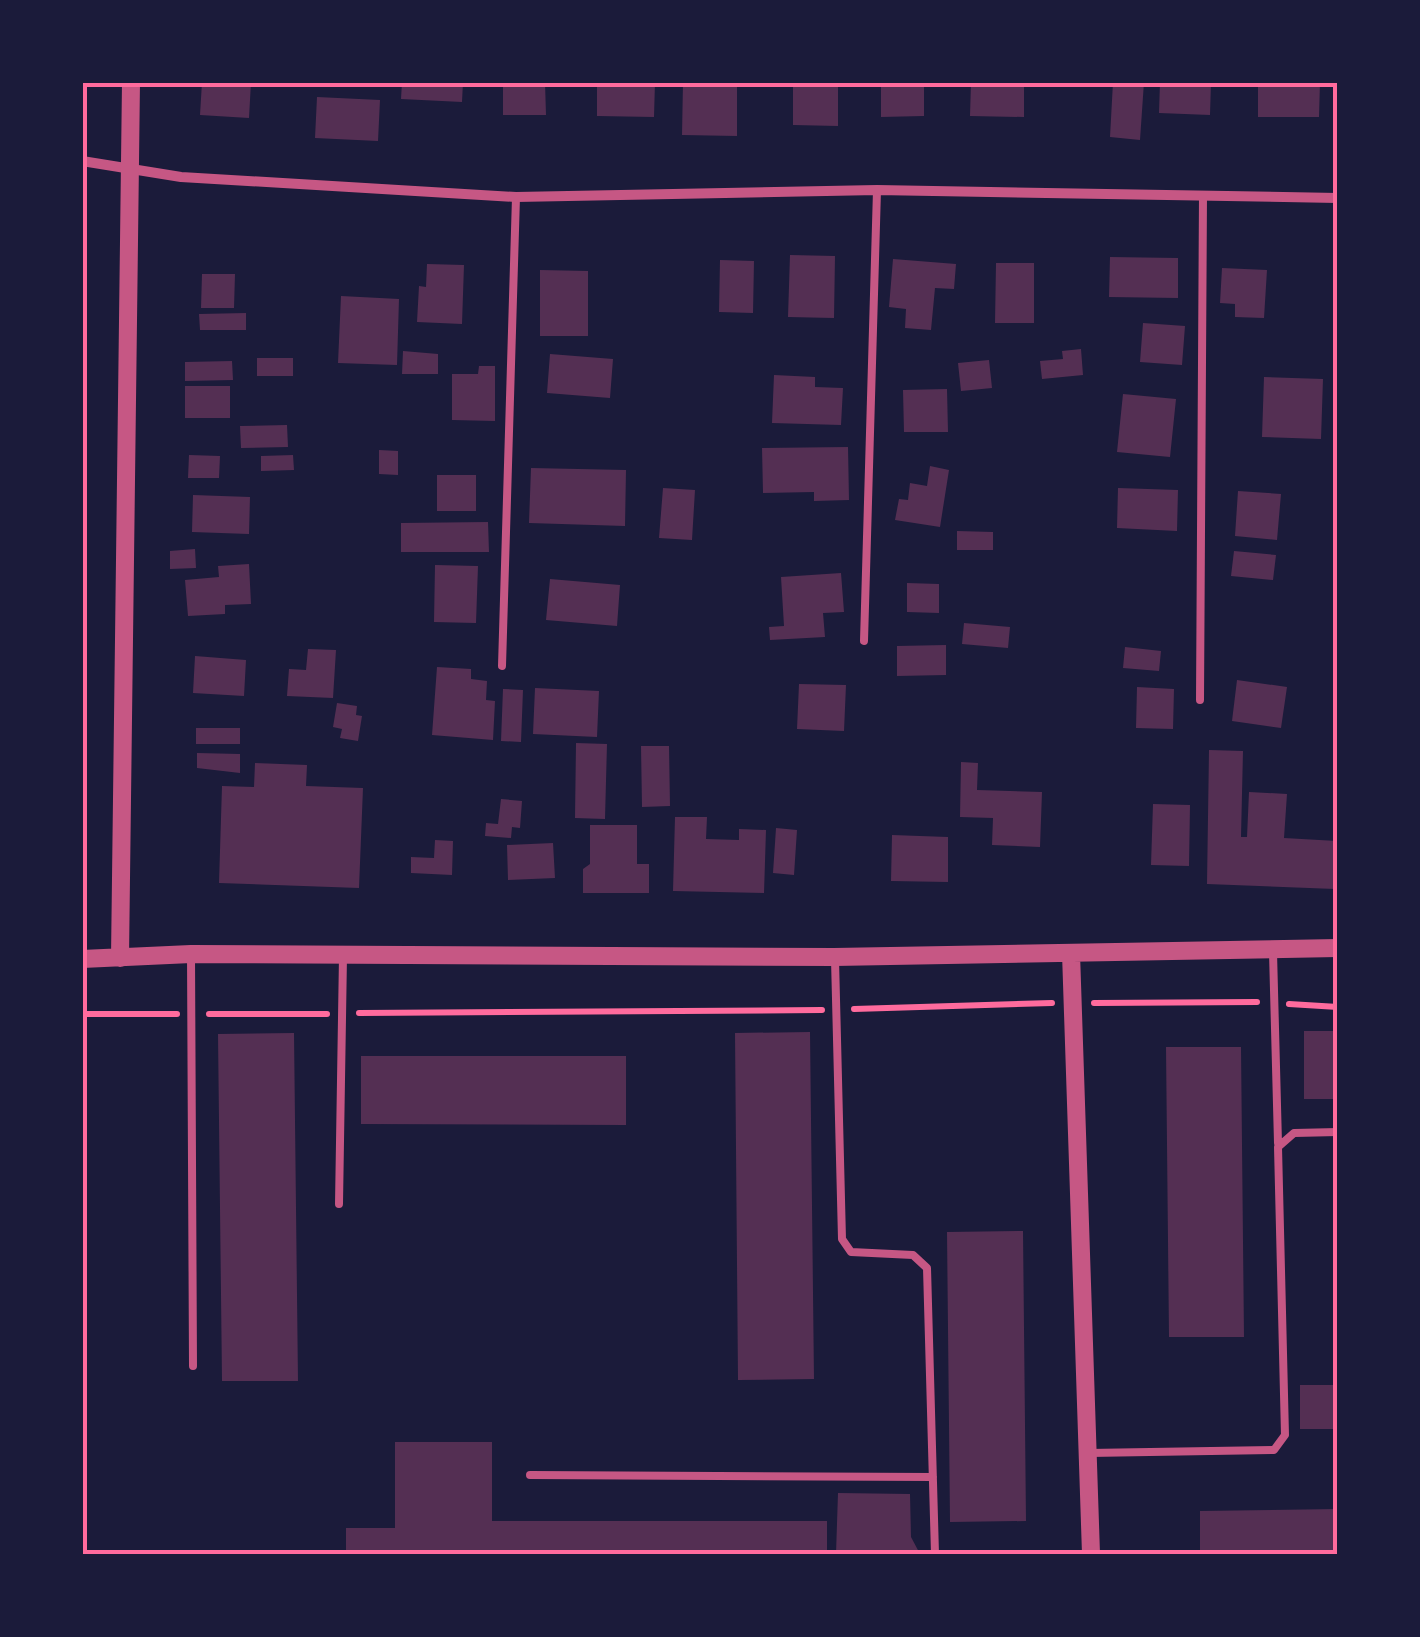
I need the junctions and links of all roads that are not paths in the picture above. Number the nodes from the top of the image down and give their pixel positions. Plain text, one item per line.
1 (131, 82) edge
2 (82, 161) edge
3 (131, 167) junction
4 (876, 190) junction
5 (1203, 193) junction
6 (516, 197) junction
7 (1338, 198) edge
8 (864, 641) dead end
9 (502, 666) dead end
10 (1200, 700) dead end
11 (1338, 948) edge
12 (1272, 949) junction
13 (1071, 953) junction
14 (191, 954) junction
15 (343, 956) junction
16 (834, 957) junction
17 (120, 958) junction
18 (82, 959) edge
19 (1338, 1132) edge
20 (1278, 1147) junction
21 (340, 1204) dead end
22 (194, 1366) dead end
23 (1088, 1454) junction
24 (530, 1476) dead end
25 (933, 1476) junction
26 (935, 1554) edge
27 (1091, 1554) edge

1 - 3 street
2 - 3 street
3 - 6 street
3 - 17 street
4 - 5 street
4 - 6 street
4 - 8 lane
5 - 7 street
5 - 10 lane
6 - 9 lane
11 - 12 street
12 - 13 street
12 - 20 lane
13 - 16 street
13 - 23 street
14 - 15 street
14 - 17 street
14 - 22 lane
15 - 16 street
15 - 21 lane
16 - 25 lane
17 - 18 street
19 - 20 lane
20 - 23 lane
23 - 27 street
24 - 25 lane
25 - 26 lane

